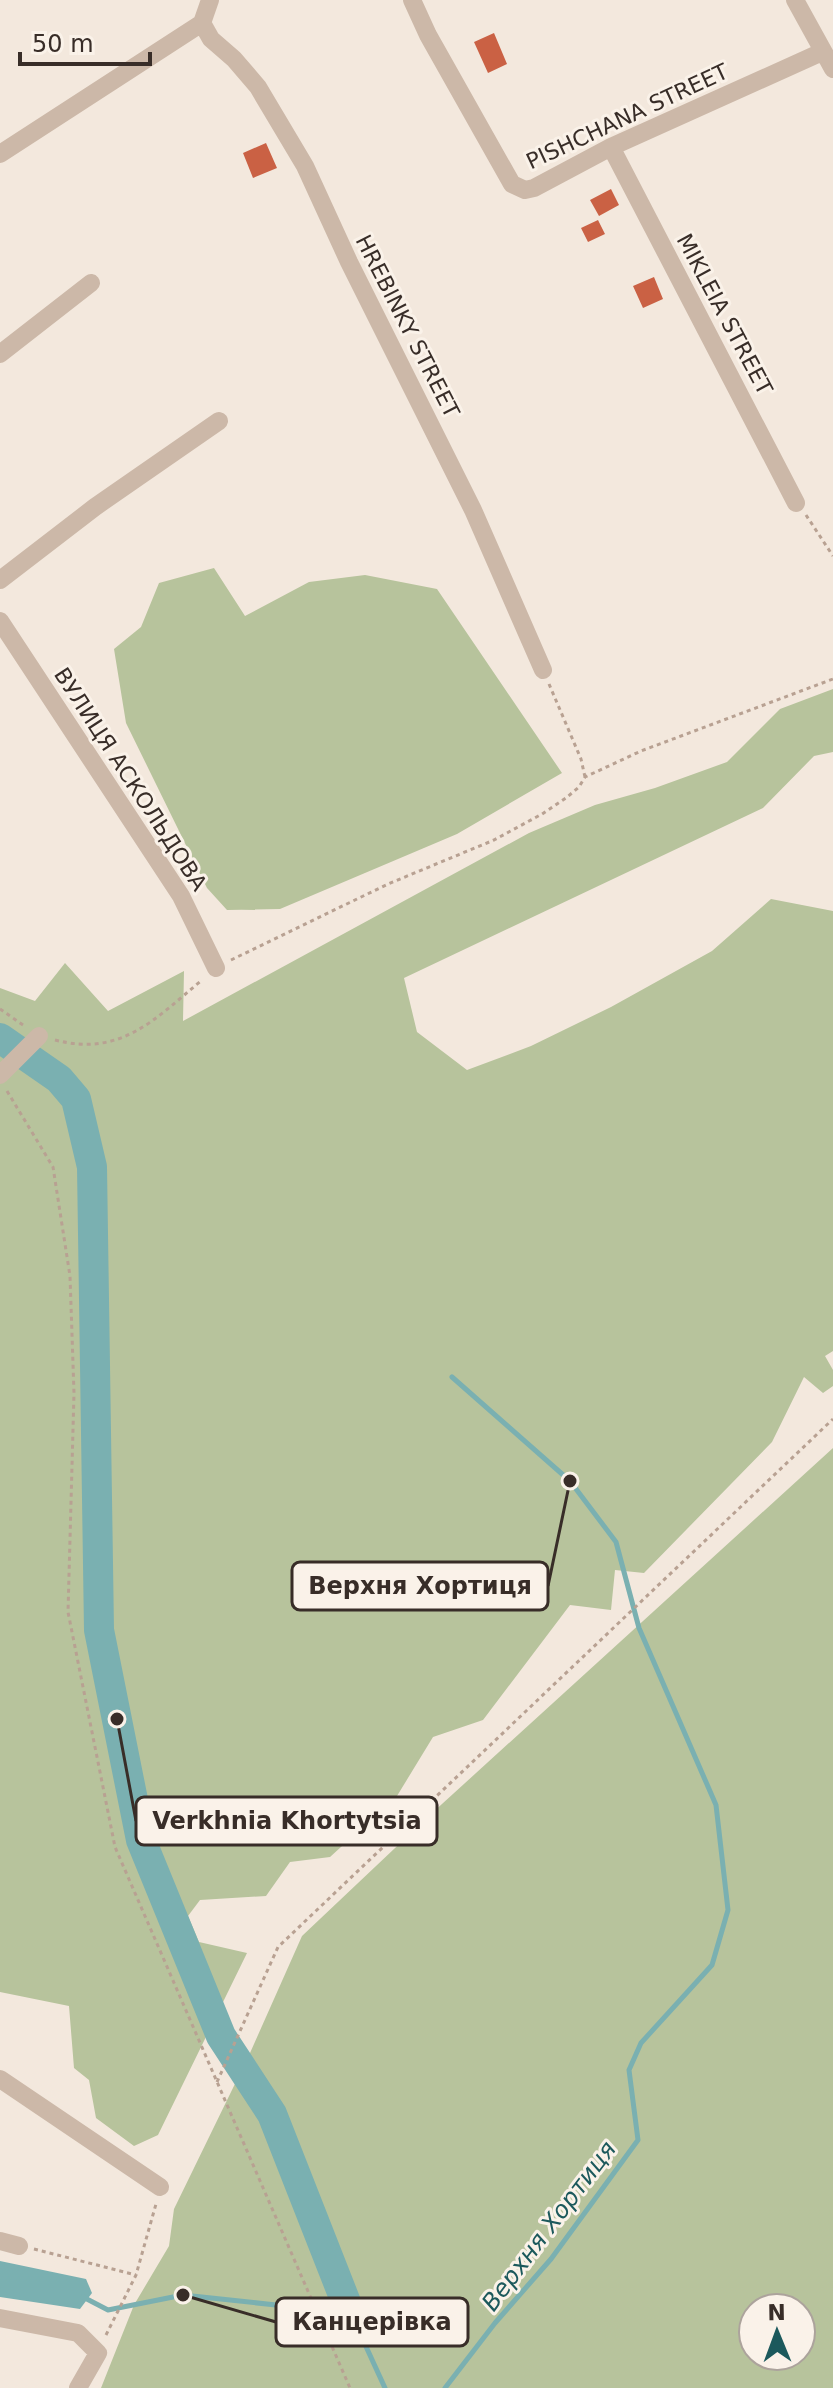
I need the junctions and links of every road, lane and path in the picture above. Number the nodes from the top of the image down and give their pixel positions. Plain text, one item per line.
1 (210, 0) edge
2 (412, 0) edge
3 (795, 0) edge
4 (202, 23) junction
5 (822, 52) junction
6 (833, 69) edge
7 (611, 147) junction
8 (0, 154) edge
9 (91, 283) dead end
10 (0, 354) edge
11 (219, 421) dead end
12 (796, 503) joint
13 (833, 556) edge
14 (0, 580) edge
15 (0, 621) edge
16 (543, 670) joint
17 (833, 679) edge
18 (585, 777) junction
19 (216, 968) junction
20 (0, 1009) edge
21 (39, 1036) junction
22 (0, 1075) edge
23 (0, 1081) edge
24 (833, 1419) edge
25 (0, 2079) edge
26 (217, 2082) junction
27 (160, 2187) joint
28 (0, 2241) edge
29 (19, 2246) joint
30 (136, 2275) junction
31 (0, 2318) edge
32 (109, 2328) dead end
33 (78, 2388) edge
34 (350, 2388) edge

1 - 4 street
2 - 7 street, PISHCHANA STREET
3 - 5 street
4 - 8 street
4 - 16 street, HREBINKY STREET
5 - 6 street
5 - 7 street, PISHCHANA STREET
7 - 12 street, MIKLEIA STREET
9 - 10 street
11 - 14 street
12 - 13 path
15 - 19 street, ВУЛИЦЯ АСКОЛЬДОВА
16 - 18 path
17 - 18 path
18 - 19 path
19 - 21 path
20 - 21 path
21 - 22 street
23 - 26 path
24 - 26 path
25 - 27 street
26 - 34 path
27 - 30 path
28 - 29 street
29 - 30 path
30 - 32 path
31 - 33 street

